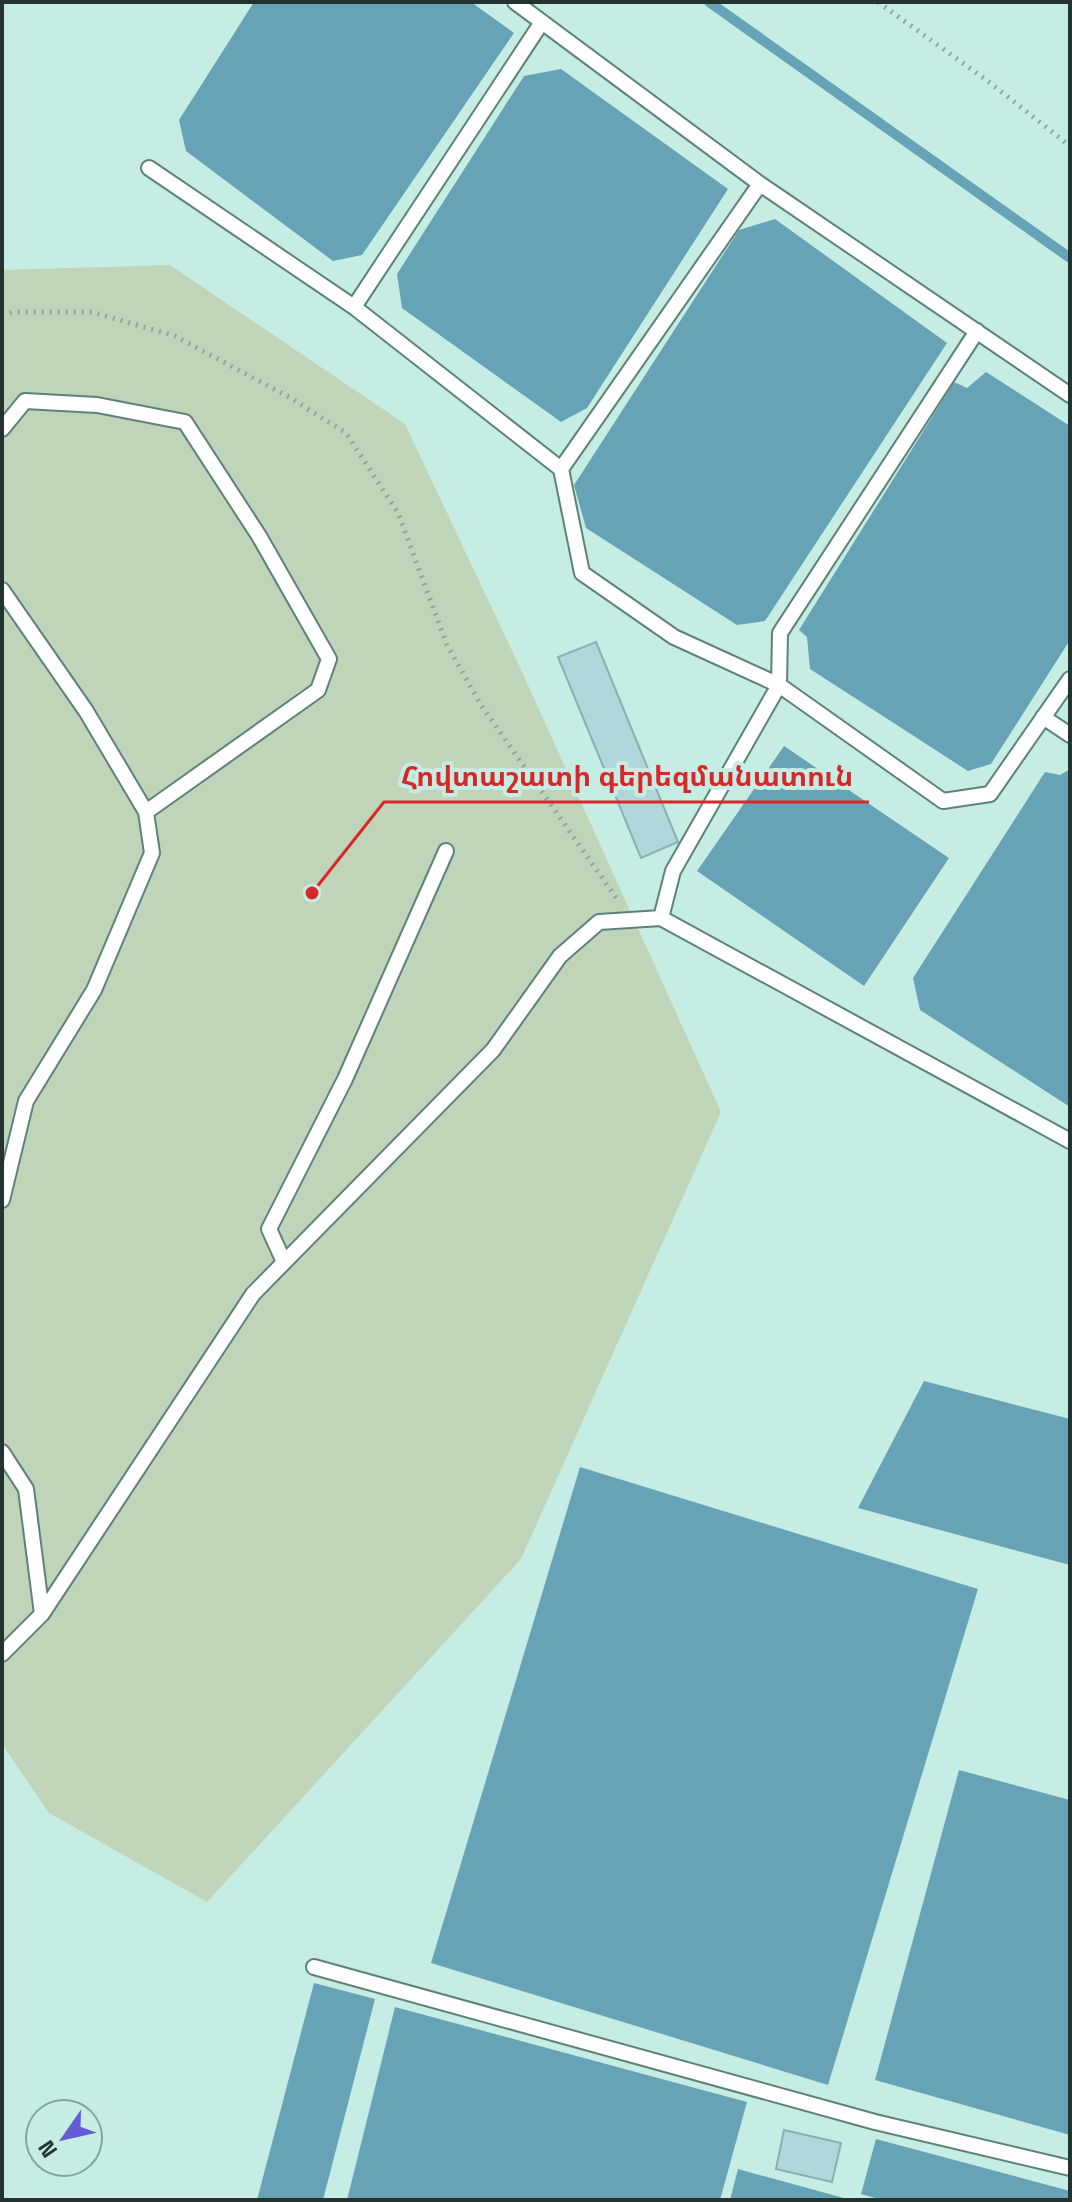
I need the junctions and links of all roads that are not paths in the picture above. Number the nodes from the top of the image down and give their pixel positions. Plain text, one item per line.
1 (515, 2) edge
2 (542, 22) junction
3 (149, 168) dead end
4 (760, 184) junction
5 (354, 307) junction
6 (977, 331) junction
7 (1070, 395) edge
8 (2, 429) edge
9 (561, 469) junction
10 (2, 590) edge
11 (1070, 679) edge
12 (779, 685) junction
13 (1043, 717) junction
14 (1070, 735) edge
15 (146, 812) junction
16 (446, 851) dead end
17 (661, 918) junction
18 (1070, 1141) edge
19 (2, 1200) edge
20 (284, 1262) junction
21 (2, 1452) edge
22 (42, 1614) junction
23 (2, 1654) edge
24 (314, 1967) dead end
25 (1070, 2168) edge

1 - 2 lane
2 - 4 lane
2 - 5 lane
3 - 5 lane
4 - 6 lane
4 - 9 lane
5 - 9 lane
6 - 7 lane
6 - 12 lane
8 - 15 lane
9 - 12 lane
10 - 15 lane
11 - 13 lane
12 - 13 lane
12 - 17 lane
13 - 14 lane
15 - 19 lane
16 - 20 lane
17 - 18 lane
17 - 20 lane
20 - 22 lane
21 - 22 lane
22 - 23 lane
24 - 25 lane

